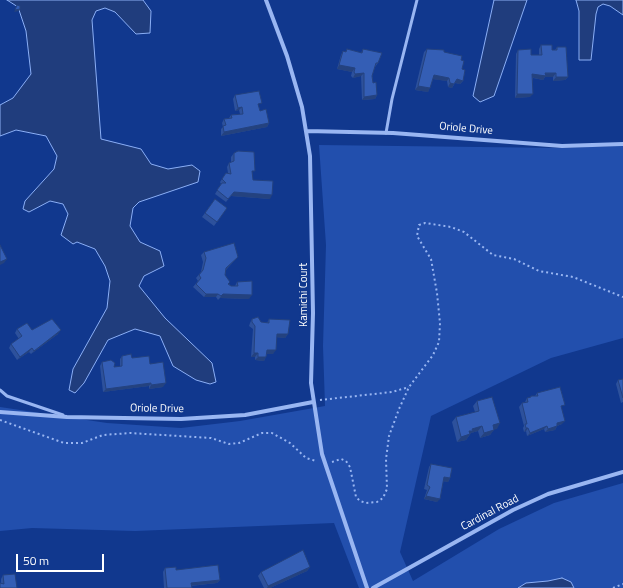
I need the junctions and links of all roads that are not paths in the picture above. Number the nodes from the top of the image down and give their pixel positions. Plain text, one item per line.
1 (266, 0) edge
2 (417, 0) edge
3 (307, 131) junction
4 (386, 133) junction
5 (623, 144) edge
6 (0, 390) edge
7 (313, 402) junction
8 (0, 412) edge
9 (67, 417) junction
10 (623, 472) edge
11 (367, 588) edge
12 (372, 588) edge

1 - 3 street, Kamichi Court
2 - 4 lane
3 - 4 street, Oriole Drive
3 - 7 street, Kamichi Court
4 - 5 street, Oriole Drive
6 - 9 lane
7 - 9 street, Oriole Drive
7 - 11 street, Kamichi Court
8 - 9 street, Oriole Drive
10 - 12 street, Cardinal Road

